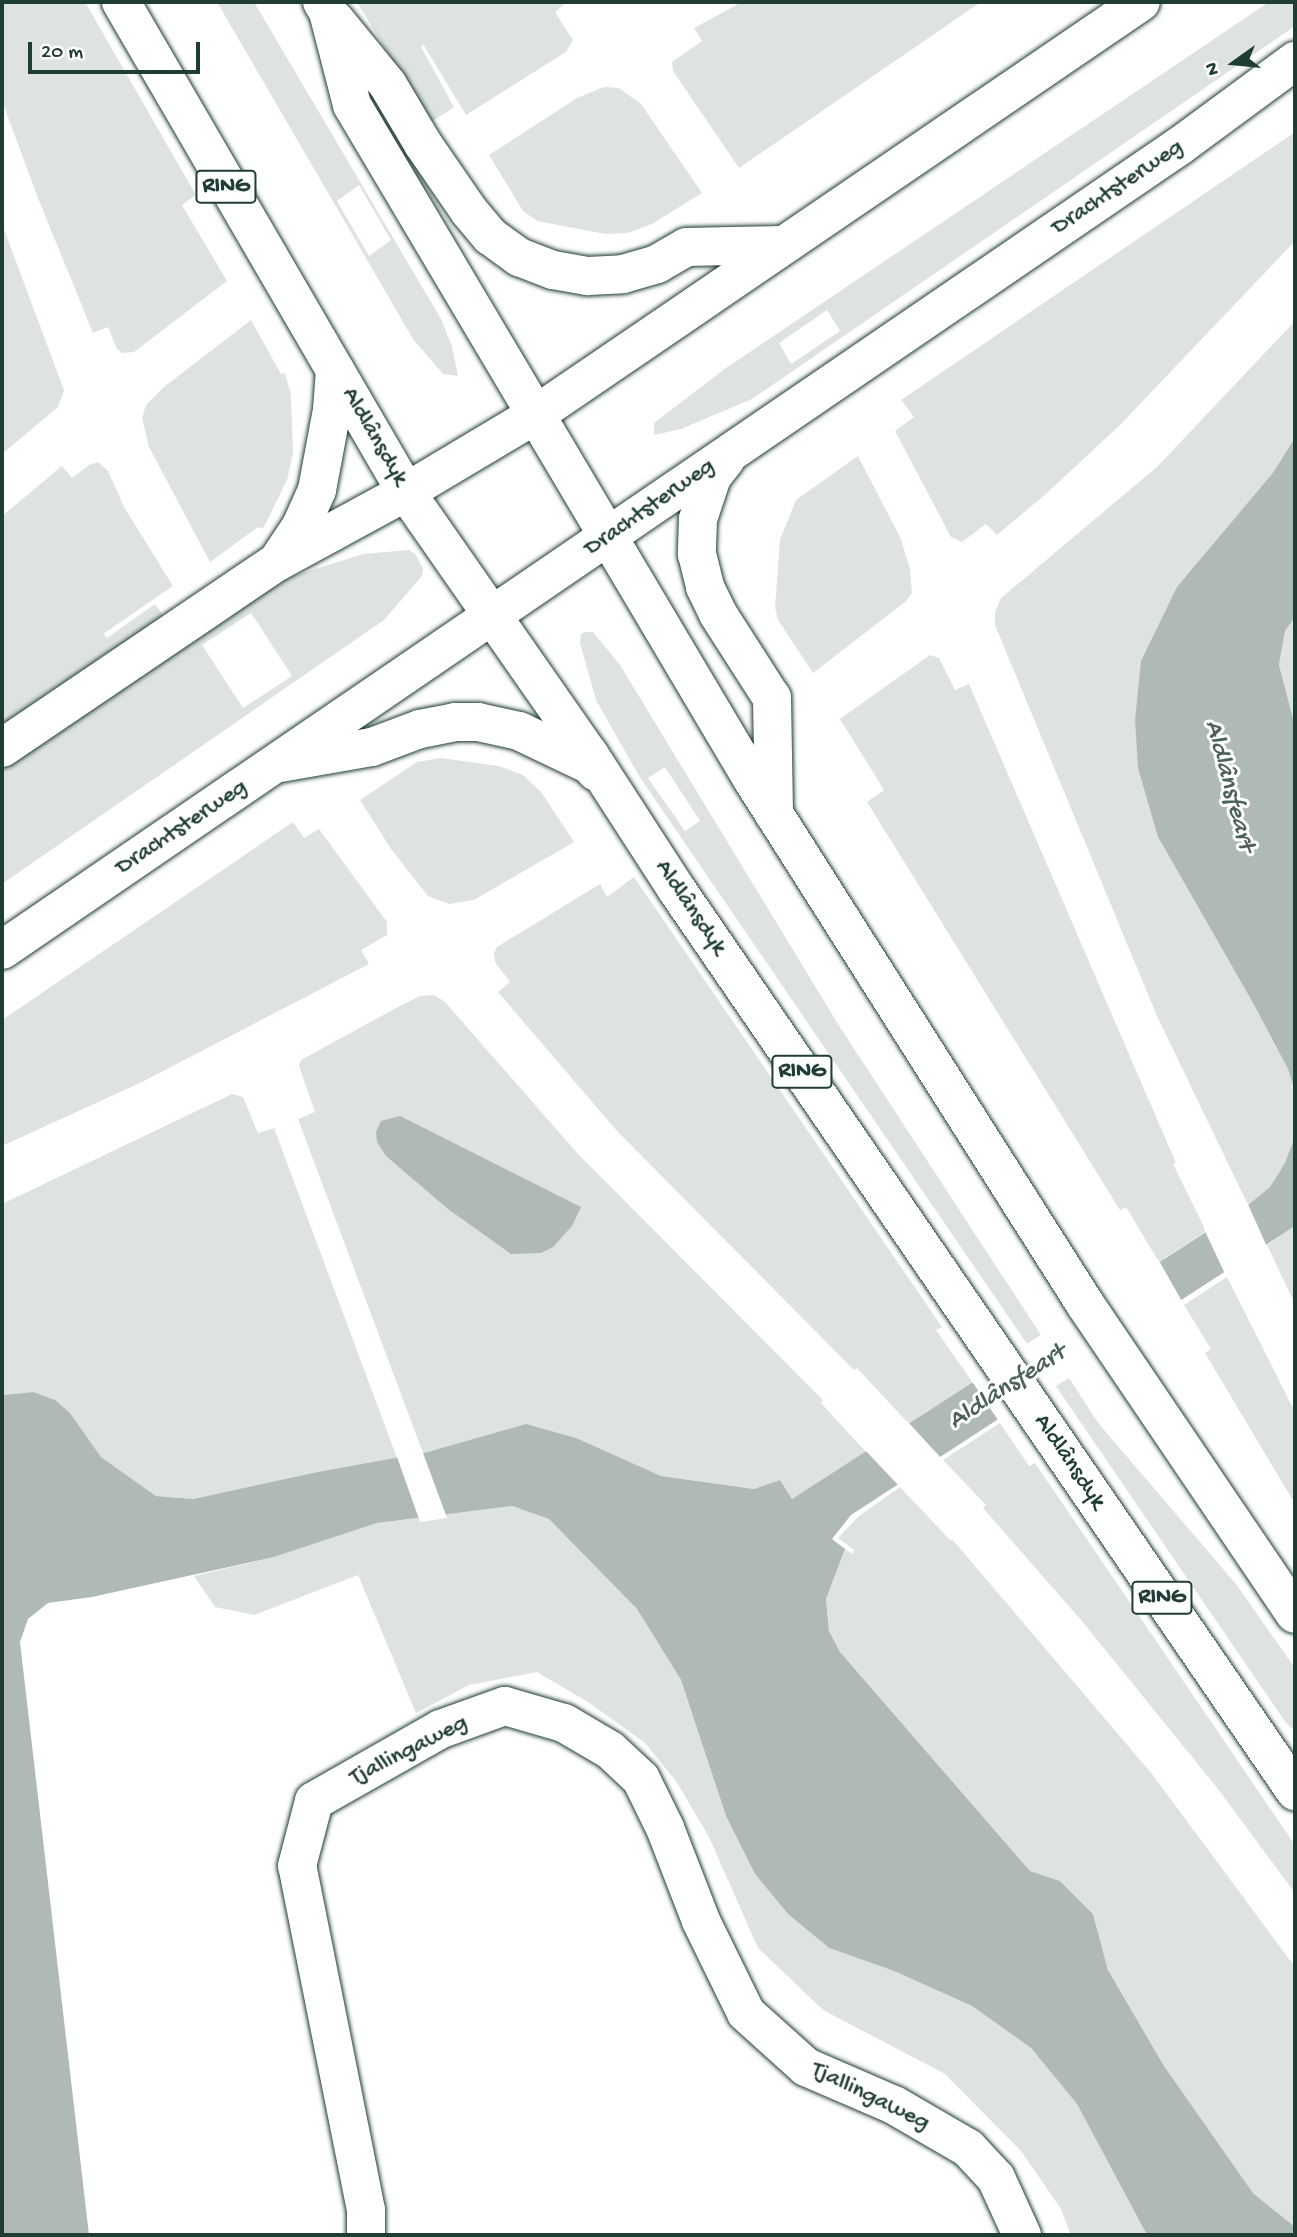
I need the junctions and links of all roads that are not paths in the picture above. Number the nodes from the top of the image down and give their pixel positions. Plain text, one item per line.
1 (121, 2) edge
2 (1141, 2) edge
3 (326, 7) edge
4 (1295, 61) edge
5 (783, 245) junction
6 (335, 370) junction
7 (535, 415) junction
8 (731, 452) junction
9 (406, 492) junction
10 (607, 537) junction
11 (277, 562) junction
12 (492, 617) junction
13 (2, 748) edge
14 (280, 763) junction
15 (608, 783) junction
16 (774, 815) junction
17 (2, 950) edge
18 (1295, 1614) edge
19 (1295, 1791) edge
20 (366, 2235) edge
21 (1022, 2235) edge

1 - 6 main road, Aldlânsdyk / RING
2 - 5 main road
3 - 5 main road
3 - 7 main road
4 - 8 main road, Drachtsterweg
5 - 7 main road
6 - 9 main road, Aldlânsdyk / RING
6 - 11 main road
7 - 9 main road
7 - 10 main road
8 - 10 main road, Drachtsterweg
8 - 16 main road
9 - 11 main road
9 - 12 main road, Aldlânsdyk / RING
10 - 12 main road, Drachtsterweg
10 - 16 main road
11 - 13 main road
12 - 14 main road, Drachtsterweg
12 - 15 main road, Aldlânsdyk / RING
14 - 15 main road
14 - 17 main road, Drachtsterweg
15 - 19 main road, Aldlânsdyk / RING
16 - 18 main road
20 - 21 main road, Tjallingaweg

